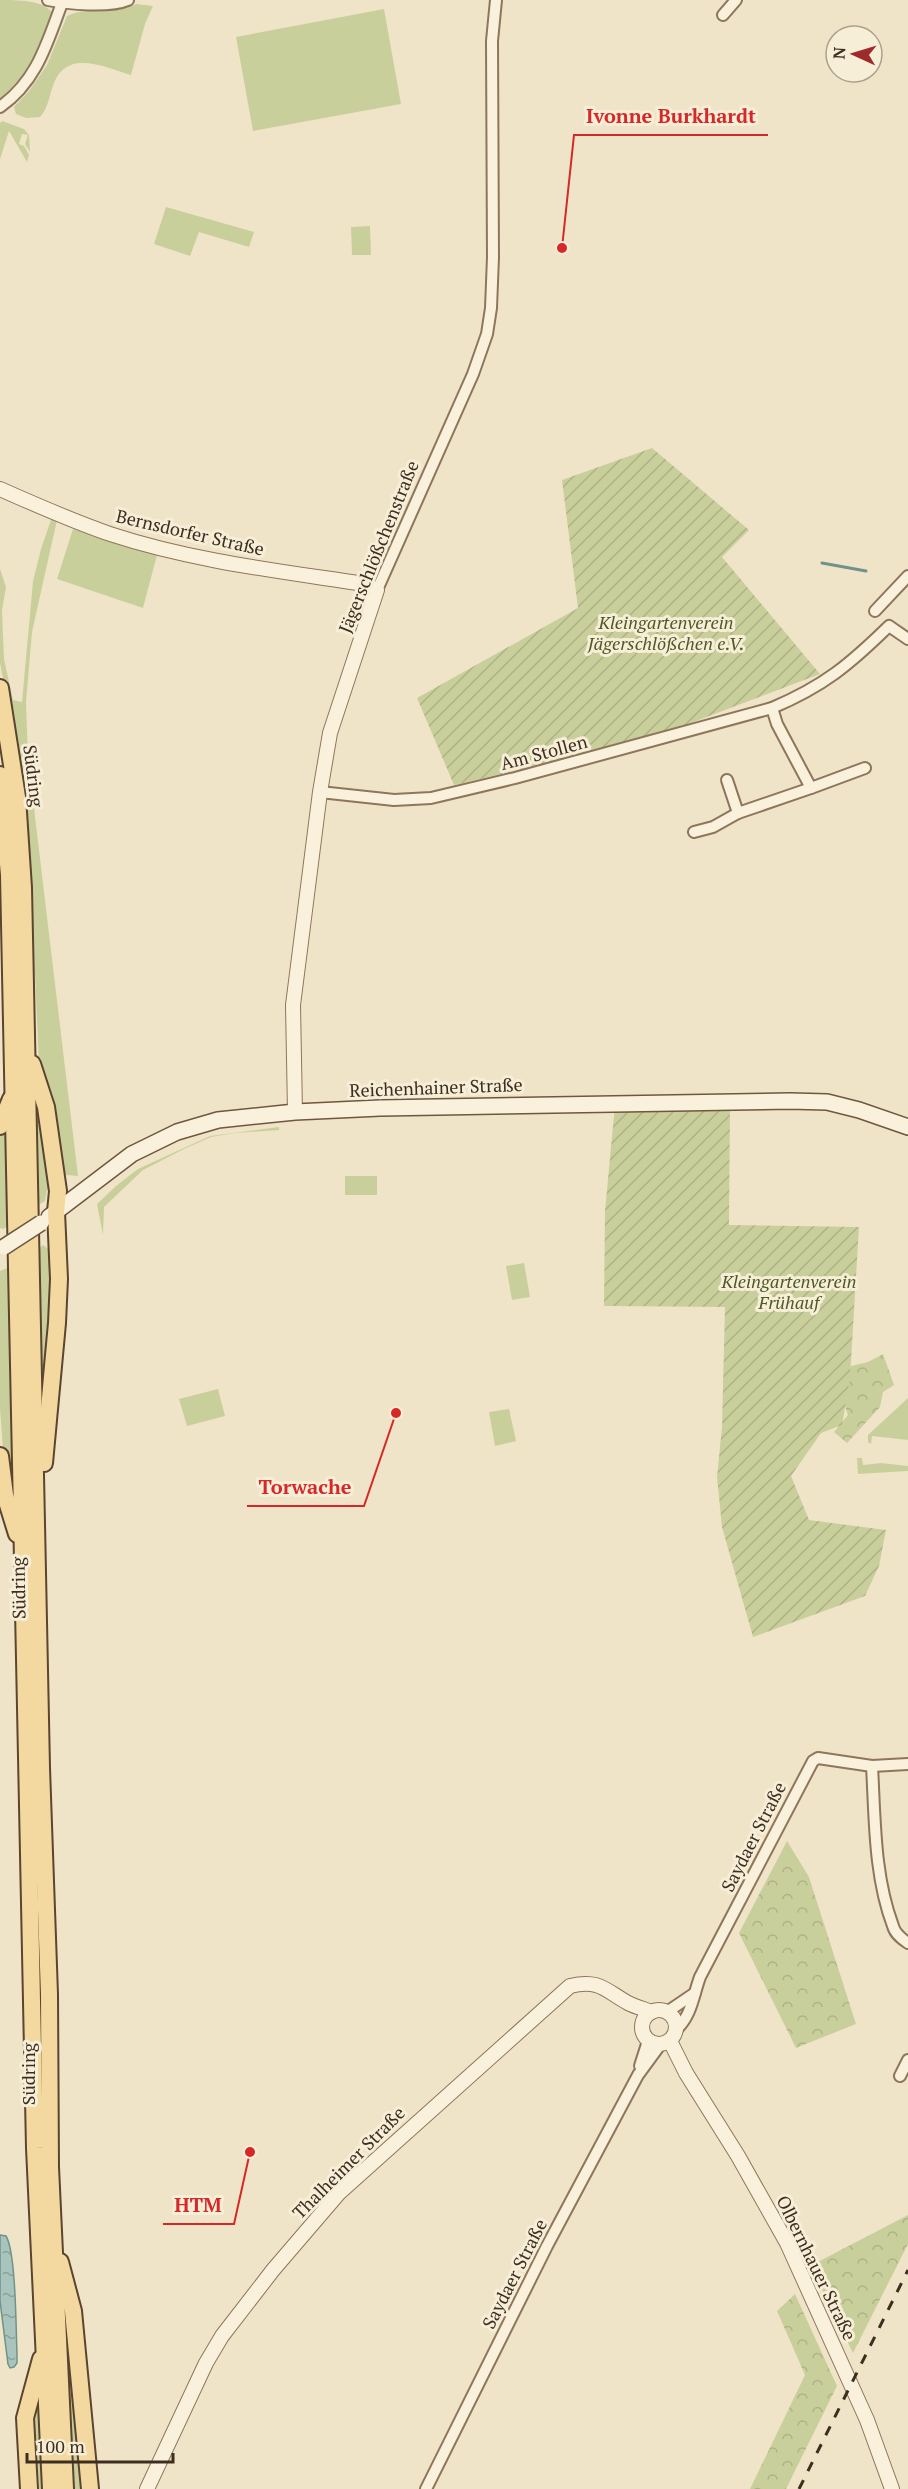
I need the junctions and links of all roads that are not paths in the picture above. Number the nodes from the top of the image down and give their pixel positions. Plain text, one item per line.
1 (48, 0) edge
2 (128, 0) edge
3 (496, 0) edge
4 (736, 0) edge
5 (62, 3) junction
6 (723, 15) dead end
7 (0, 107) edge
8 (0, 489) edge
9 (908, 576) edge
10 (377, 590) junction
11 (875, 611) dead end
12 (908, 639) edge
13 (0, 688) edge
14 (772, 708) junction
15 (865, 768) dead end
16 (0, 776) edge
17 (727, 780) dead end
18 (812, 788) junction
19 (320, 792) junction
20 (738, 813) junction
21 (694, 832) dead end
22 (27, 1045) junction
23 (14, 1089) junction
24 (295, 1112) junction
25 (0, 1126) edge
26 (908, 1127) edge
27 (56, 1212) junction
28 (2, 1248) edge
29 (0, 1456) edge
30 (37, 1508) junction
31 (23, 1556) junction
32 (908, 1764) edge
33 (872, 1766) junction
34 (908, 1943) edge
35 (694, 1993) junction
36 (667, 2012) junction
37 (648, 2016) junction
38 (663, 2040) junction
39 (908, 2060) edge
40 (900, 2076) dead end
41 (53, 2241) junction
42 (44, 2347) junction
43 (29, 2489) edge
44 (51, 2489) edge
45 (65, 2489) edge
46 (90, 2489) edge
47 (147, 2489) edge
48 (426, 2489) edge
49 (892, 2489) edge

1 - 5 street
2 - 5 street
3 - 10 street, Jägerschlößchenstraße
4 - 6 street
5 - 7 street
8 - 10 street, Bernsdorfer Straße
9 - 11 street
10 - 19 street, Jägerschlößchenstraße
12 - 14 street, Am Stollen
13 - 22 main road, Südring
14 - 18 street
14 - 19 street, Am Stollen
15 - 18 street
16 - 23 main road, Südring
17 - 20 street
18 - 20 street
19 - 24 street, Jägerschlößchenstraße
20 - 21 street
22 - 27 main road
22 - 30 main road, Südring
23 - 25 main road
23 - 31 main road, Südring
24 - 26 main road, Reichenhainer Straße
24 - 27 main road, Reichenhainer Straße
27 - 28 main road, Reichenhainer Straße, bridge
27 - 30 main road
29 - 31 main road
30 - 41 main road, Südring
31 - 42 main road, Südring
32 - 33 street
33 - 34 street
33 - 35 street, Saydaer Straße
35 - 36 street
35 - 38 street, Saydaer Straße
36 - 37 street
36 - 38 street
37 - 38 street
37 - 47 street, Thalheimer Straße
38 - 48 street, Saydaer Straße
38 - 49 street, Olbernhauer Straße
39 - 40 street
41 - 45 main road, Südring
41 - 46 main road
42 - 43 main road
42 - 44 main road, Südring

